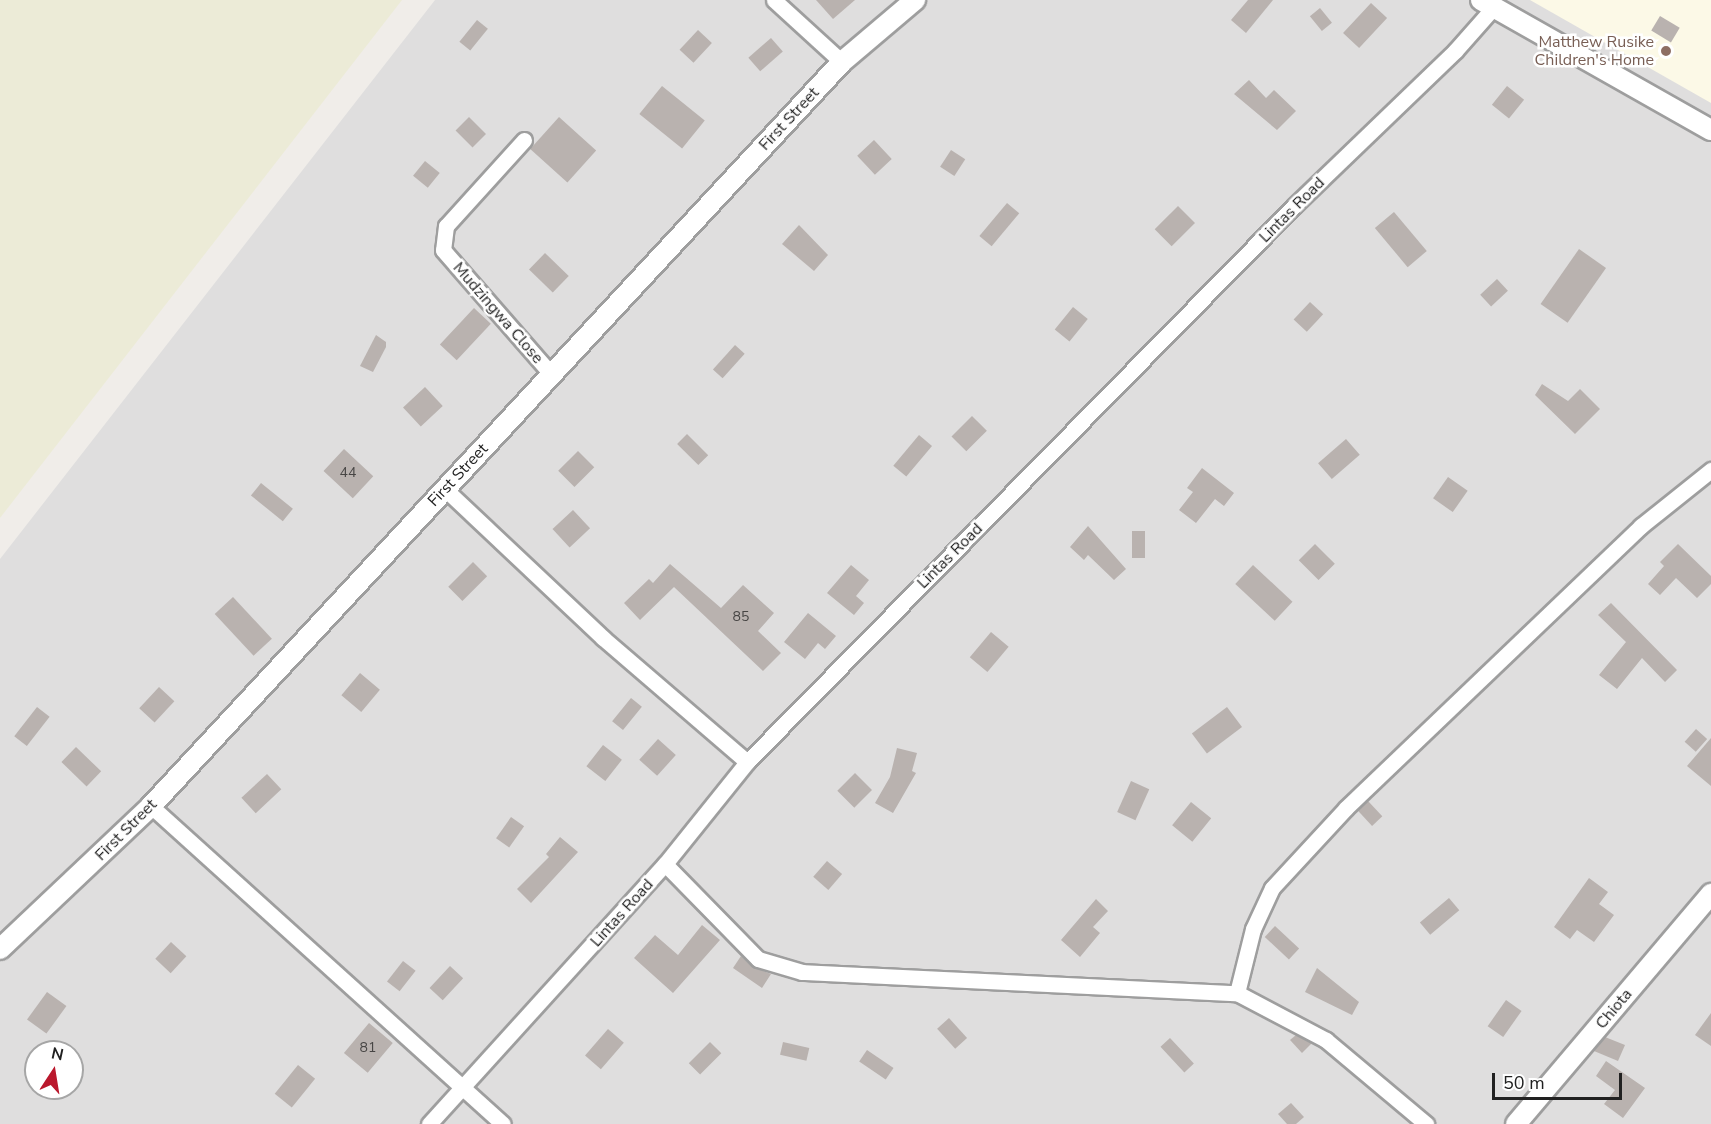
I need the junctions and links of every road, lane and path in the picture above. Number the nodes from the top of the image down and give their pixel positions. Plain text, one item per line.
1 (774, 0) edge
2 (915, 0) edge
3 (1487, 4) edge
4 (842, 62) junction
5 (1711, 130) edge
6 (524, 140) dead end
7 (551, 374) junction
8 (1711, 470) edge
9 (445, 489) junction
10 (747, 762) junction
11 (151, 806) junction
12 (665, 864) junction
13 (1711, 894) edge
14 (0, 949) edge
15 (1237, 993) junction
16 (463, 1090) junction
17 (429, 1124) edge
18 (504, 1124) edge
19 (1426, 1124) edge
20 (1516, 1124) edge

1 - 4 street
2 - 4 street, First Street
3 - 5 street
3 - 10 street, Lintas Road
4 - 7 street, First Street
6 - 7 street, Mudzingwa Close
7 - 9 street, First Street
8 - 15 street
9 - 10 street
9 - 11 street, First Street
10 - 12 street, Lintas Road
11 - 14 street, First Street
11 - 16 street
12 - 15 street
12 - 16 street, Lintas Road
13 - 20 street, Chiota
15 - 19 street
16 - 17 street, Lintas Road
16 - 18 street

